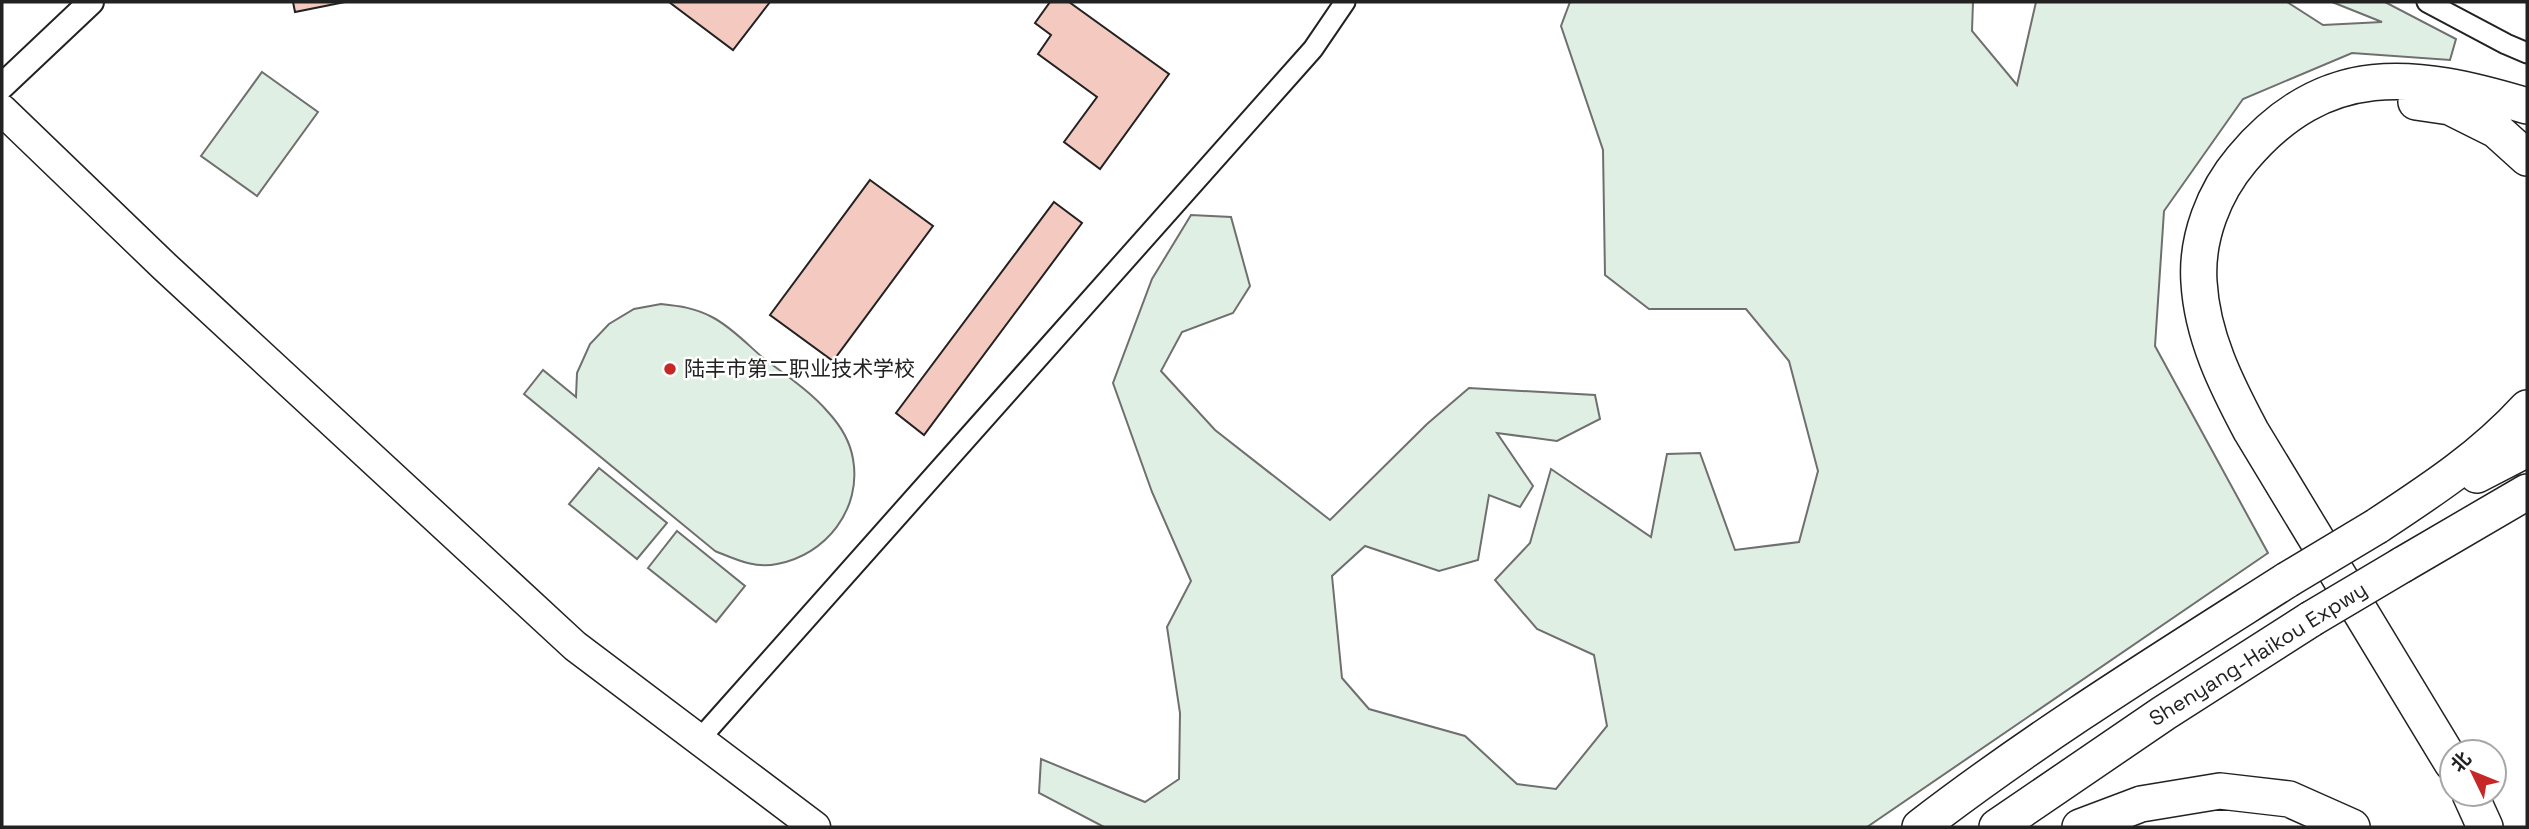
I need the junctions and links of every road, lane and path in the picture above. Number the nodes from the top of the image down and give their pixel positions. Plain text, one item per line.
1 (91, 2) edge
2 (1345, 2) edge
3 (2427, 2) edge
4 (2527, 53) edge
5 (2, 86) edge
6 (2527, 106) edge
7 (2, 110) edge
8 (2527, 158) edge
9 (2527, 408) edge
10 (2527, 449) edge
11 (2527, 492) edge
12 (2377, 526) junction
13 (2457, 738) edge
14 (2438, 740) edge
15 (698, 741) junction
16 (2476, 808) edge
17 (2493, 808) edge
18 (815, 827) edge
19 (1920, 827) edge
20 (1997, 827) edge
21 (2080, 827) edge
22 (2352, 827) edge
23 (2485, 827) edge
24 (2501, 827) edge

1 - 5 street
2 - 15 street
3 - 4 street
6 - 14 highway
7 - 15 main road
8 - 13 highway
9 - 12 highway
10 - 12 highway
11 - 20 highway, Shenyang-Haikou Expwy, bridge
12 - 19 highway, bridge
15 - 18 main road
16 - 23 highway
17 - 24 highway
21 - 22 highway

